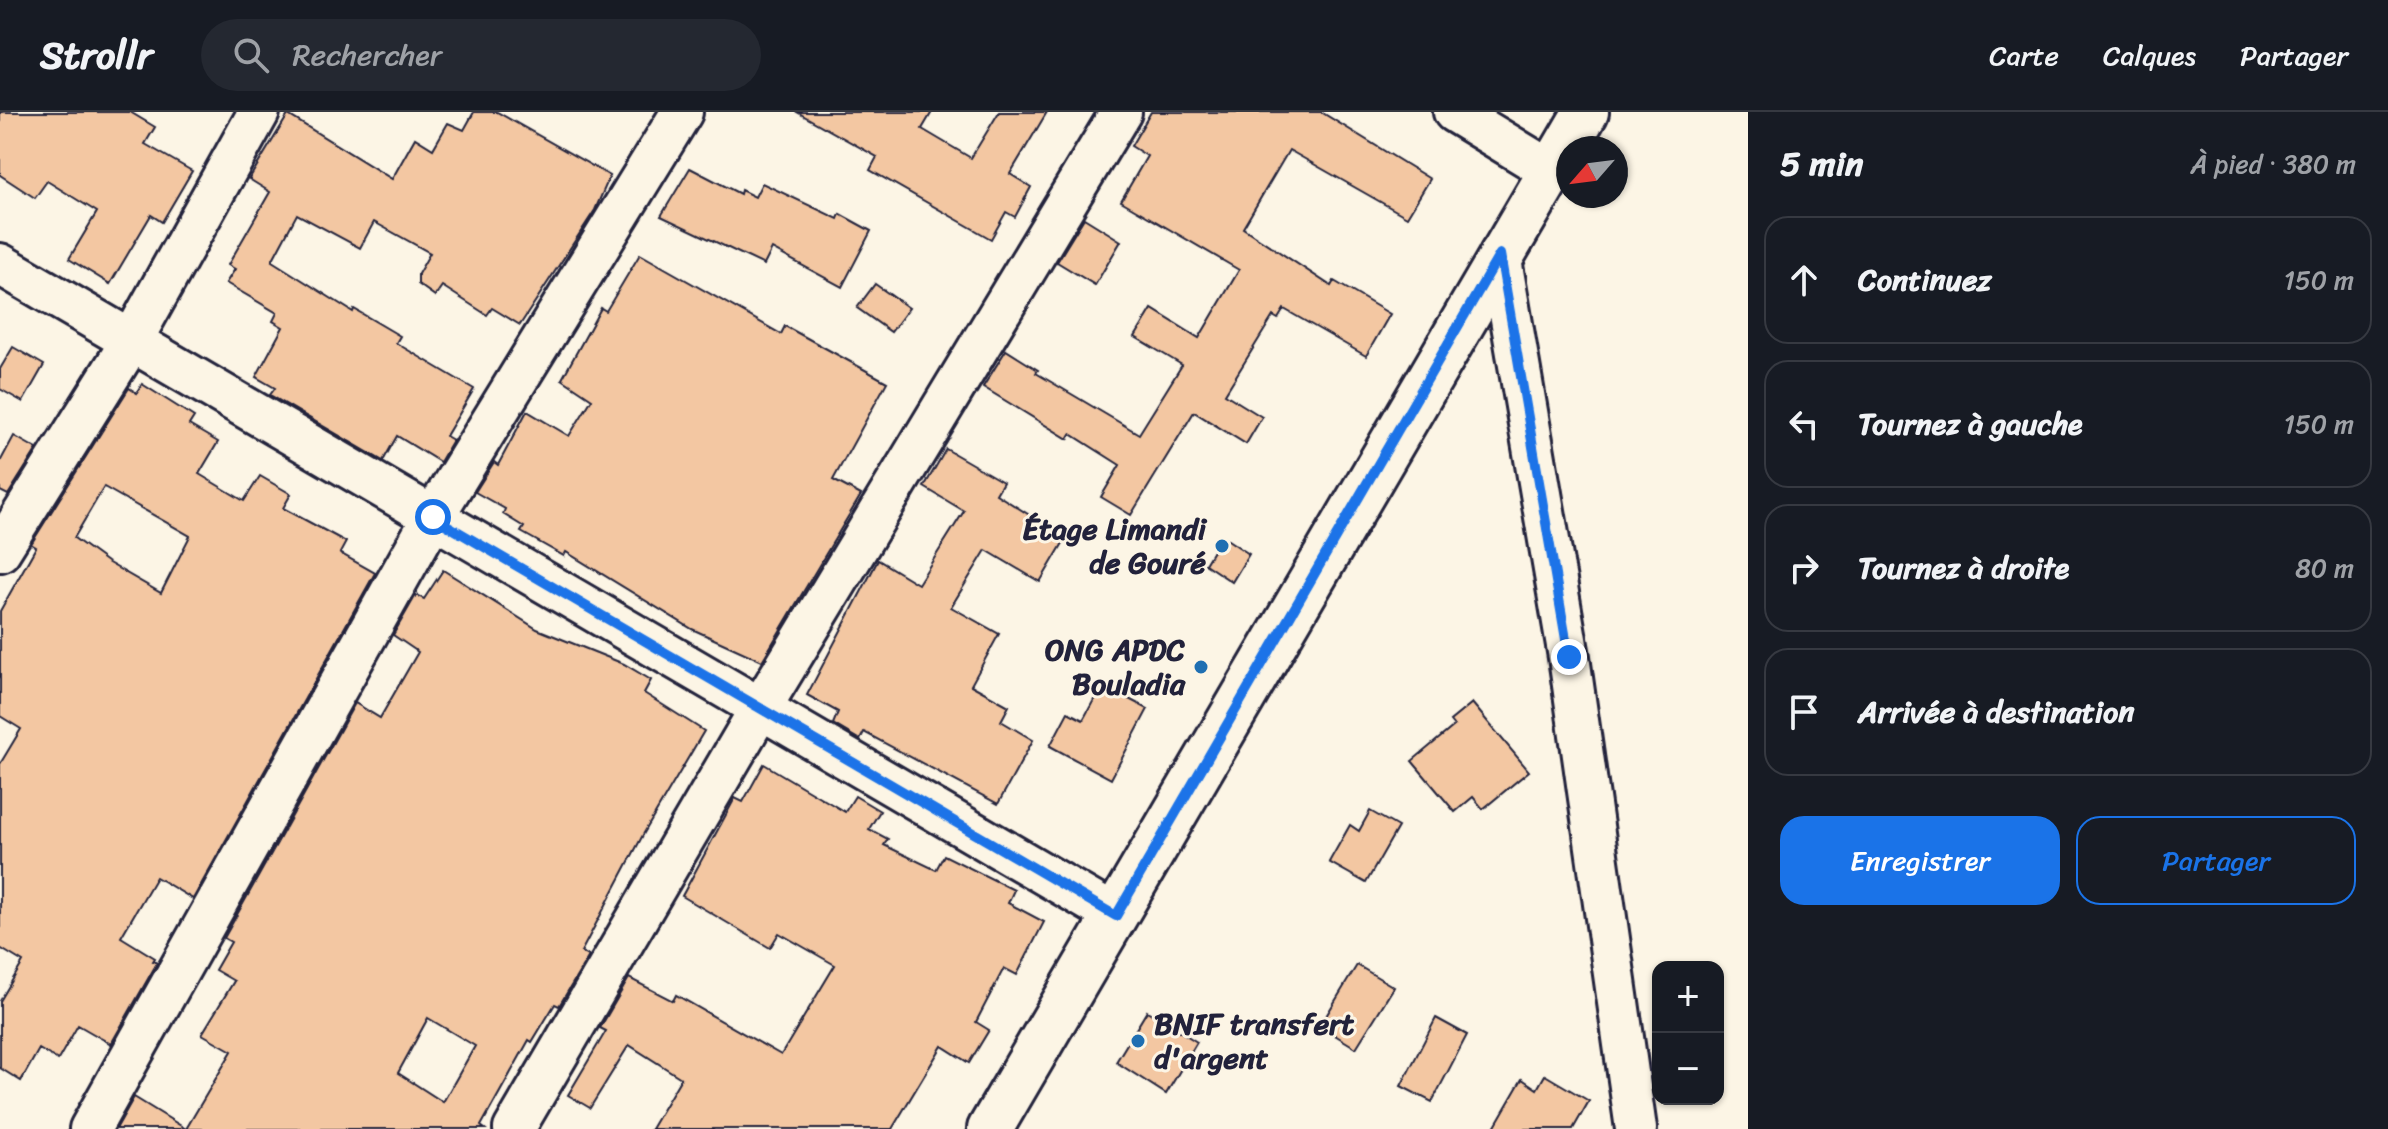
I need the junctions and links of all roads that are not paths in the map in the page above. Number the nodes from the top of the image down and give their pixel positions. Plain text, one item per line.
1 (259, 112) edge
2 (682, 112) edge
3 (1121, 112) edge
4 (1454, 112) edge
5 (1586, 112) edge
6 (1551, 171) junction
7 (1500, 254) junction
8 (0, 264) edge
9 (132, 340) junction
10 (433, 517) junction
11 (0, 551) edge
12 (760, 709) junction
13 (1116, 916) junction
14 (1627, 1119) edge
15 (90, 1129) edge
16 (514, 1129) edge
17 (990, 1129) edge

1 - 9 street
2 - 10 street
3 - 12 street
4 - 6 street
5 - 6 street
6 - 7 street
7 - 13 street
7 - 14 street
8 - 9 street
9 - 10 street
9 - 11 street
10 - 12 street
10 - 15 street
12 - 13 street
12 - 16 street
13 - 17 street

